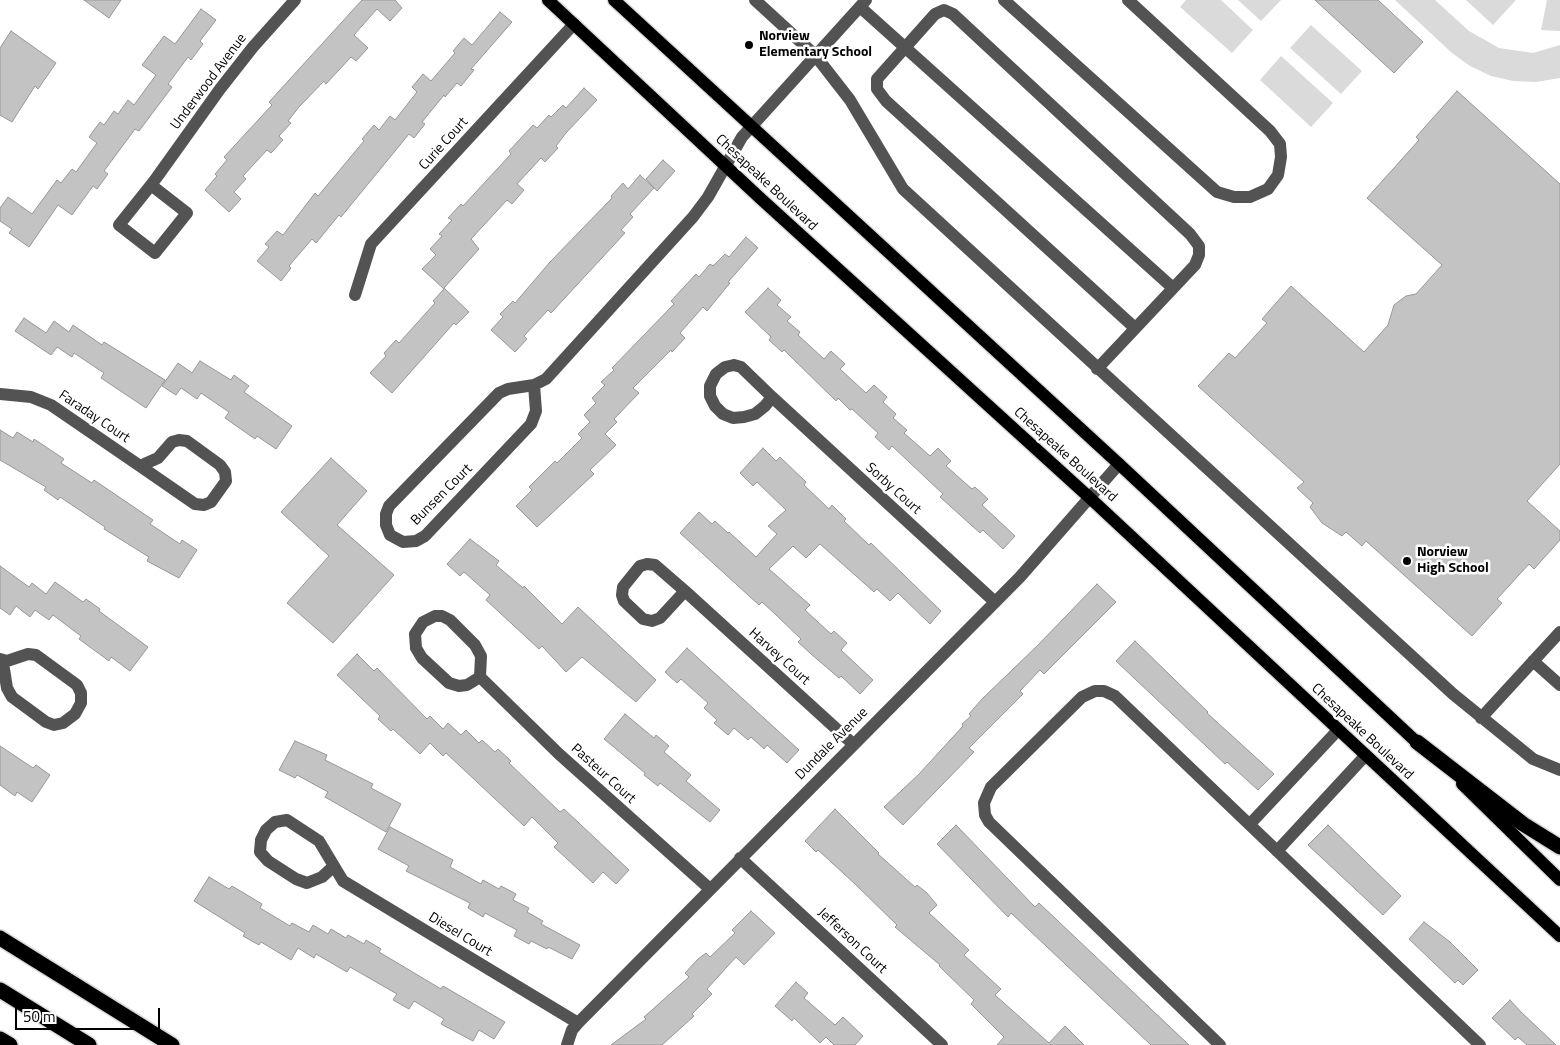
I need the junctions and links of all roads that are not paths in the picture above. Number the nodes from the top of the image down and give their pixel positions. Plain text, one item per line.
1 (295, 0) edge
2 (548, 0) edge
3 (614, 0) edge
4 (755, 0) edge
5 (1004, 0) edge
6 (1128, 0) edge
7 (863, 3) edge
8 (574, 24) junction
9 (905, 47) junction
10 (815, 56) junction
11 (751, 126) junction
12 (725, 165) junction
13 (151, 185) junction
14 (1173, 288) junction
15 (355, 295) dead end
16 (1135, 328) junction
17 (1097, 369) junction
18 (534, 385) junction
19 (0, 394) edge
20 (772, 397) junction
21 (1119, 464) junction
22 (140, 466) junction
23 (1090, 498) junction
24 (685, 591) junction
25 (994, 602) junction
26 (1560, 632) edge
27 (0, 660) edge
28 (1533, 661) junction
29 (480, 676) junction
30 (1560, 685) edge
31 (1481, 718) junction
32 (1338, 730) junction
33 (1417, 742) junction
34 (852, 744) junction
35 (1365, 756) junction
36 (1560, 770) edge
37 (1250, 824) junction
38 (1560, 848) edge
39 (1277, 851) junction
40 (740, 858) junction
41 (334, 866) junction
42 (1560, 880) edge
43 (710, 890) junction
44 (1560, 936) edge
45 (0, 938) edge
46 (0, 990) edge
47 (578, 1023) junction
48 (0, 1039) edge
49 (10, 1045) edge
50 (89, 1045) edge
51 (172, 1045) edge
52 (568, 1045) edge
53 (942, 1045) edge
54 (1220, 1045) edge
55 (1480, 1045) edge

1 - 13 street, Underwood Avenue
2 - 8 main road, Chesapeake Boulevard
3 - 11 main road, Chesapeake Boulevard
4 - 10 street
5 - 6 street
7 - 9 street
7 - 10 street, Bunsen Court
8 - 12 main road, Chesapeake Boulevard
8 - 15 street, Curie Court
9 - 14 street
9 - 14 street
9 - 16 street
10 - 11 street, Bunsen Court
10 - 17 street
11 - 12 street, Bunsen Court
11 - 21 main road, Chesapeake Boulevard
12 - 18 street, Bunsen Court
12 - 23 main road, Chesapeake Boulevard
13 - 13 street, Underwood Avenue
14 - 16 street
16 - 17 street
17 - 31 street
18 - 18 street, Bunsen Court
19 - 22 street, Faraday Court
20 - 20 street, Sorby Court
20 - 25 street, Sorby Court
21 - 23 street, Dundale Avenue
21 - 33 main road, Chesapeake Boulevard
22 - 22 street, Faraday Court
23 - 25 street, Dundale Avenue
23 - 32 main road, Chesapeake Boulevard
24 - 24 street, Harvey Court
24 - 34 street, Harvey Court
25 - 34 street, Dundale Avenue
26 - 28 street
27 - 27 street
28 - 30 street
28 - 31 street
29 - 29 street
29 - 43 street, Pasteur Court
31 - 36 street
32 - 35 main road, Chesapeake Boulevard
32 - 37 street
33 - 38 highway
33 - 42 main road, Chesapeake Boulevard
34 - 40 street, Dundale Avenue
35 - 39 street
35 - 44 main road, Chesapeake Boulevard
37 - 39 street
37 - 54 street
39 - 55 street
40 - 43 street, Dundale Avenue
40 - 53 street, Jefferson Court
41 - 41 street, Diesel Court
41 - 47 street, Diesel Court
43 - 47 street, Dundale Avenue
45 - 51 highway
46 - 50 highway
47 - 52 street, Dundale Avenue
48 - 49 highway

